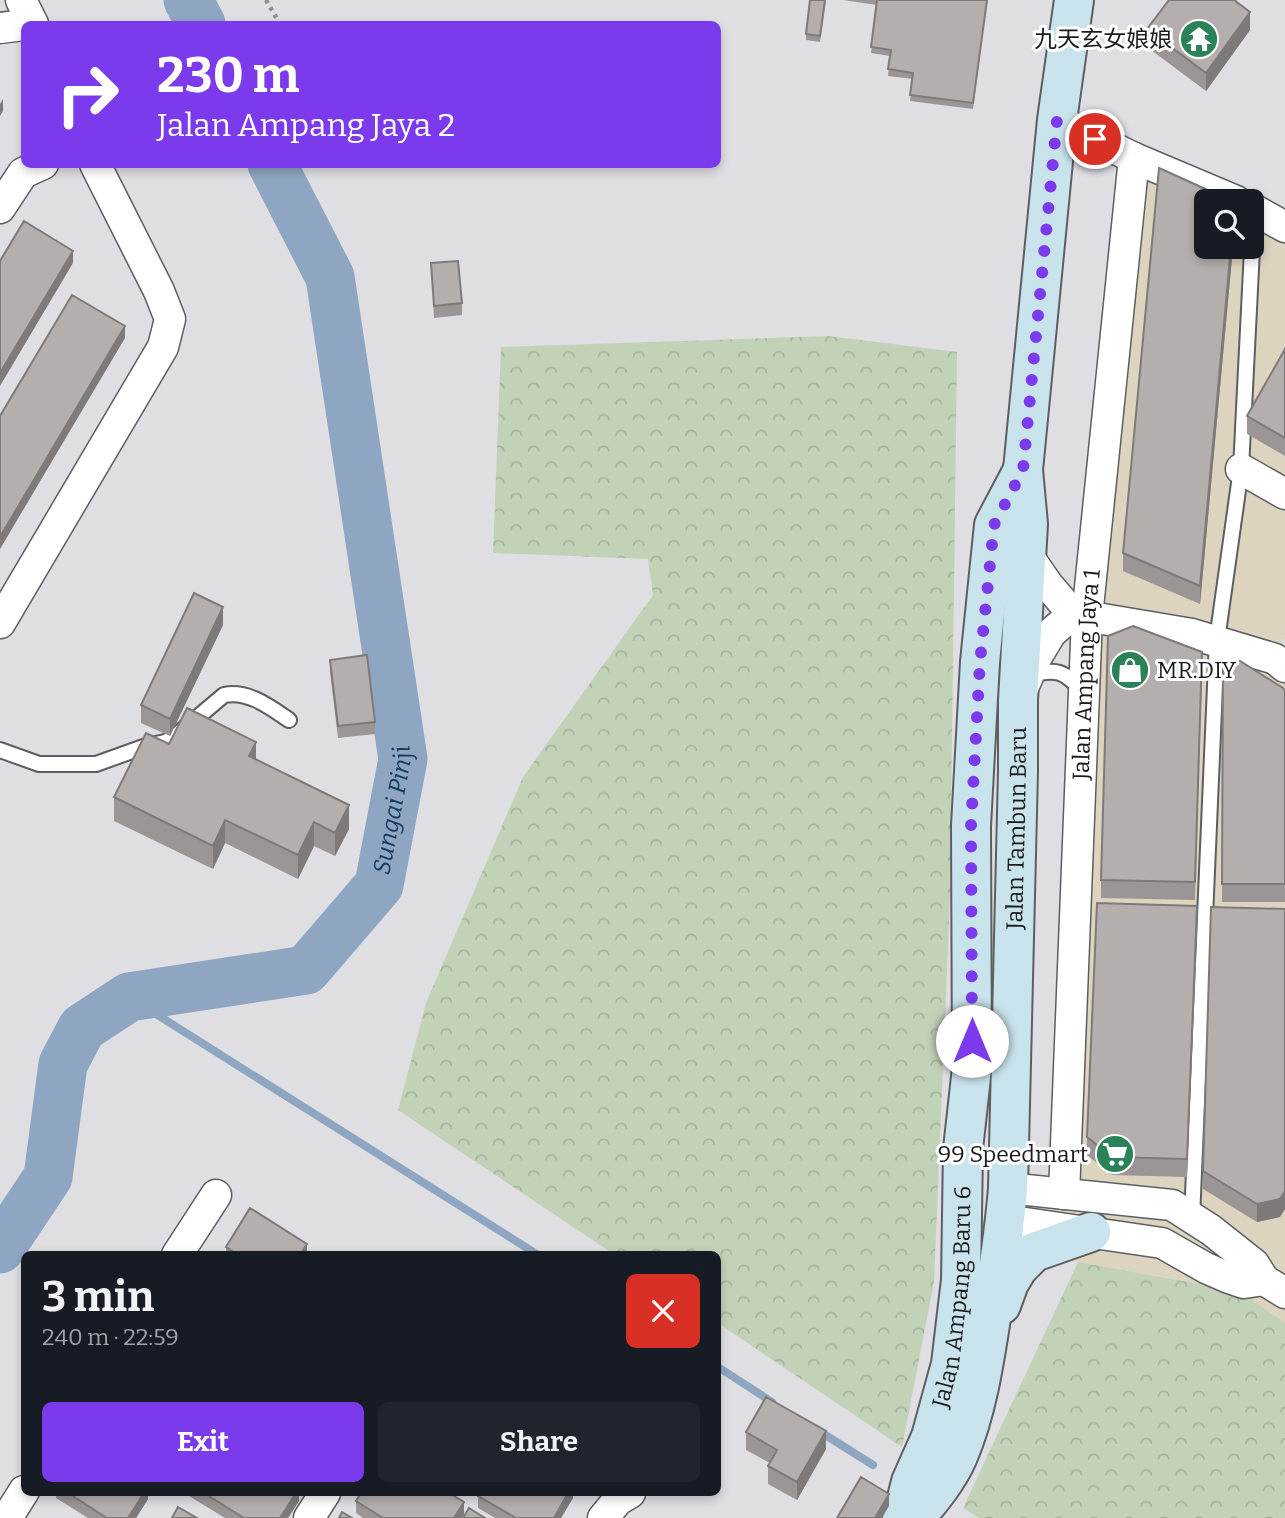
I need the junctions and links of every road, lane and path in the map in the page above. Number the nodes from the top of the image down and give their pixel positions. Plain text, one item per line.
1 (21, 0) edge
2 (266, 0) edge
3 (1074, 0) edge
4 (31, 21) edge
5 (279, 21) edge
6 (21, 25) edge
7 (0, 28) edge
8 (1057, 120) junction
9 (1133, 158) junction
10 (34, 168) edge
11 (97, 168) edge
12 (1207, 189) edge
13 (0, 208) edge
14 (1264, 215) edge
15 (1285, 227) edge
16 (1246, 259) edge
17 (1241, 469) junction
18 (1023, 470) junction
19 (1285, 494) edge
20 (1026, 553) junction
21 (1080, 616) junction
22 (0, 622) edge
23 (1217, 640) junction
24 (1282, 664) edge
25 (1023, 688) junction
26 (1083, 692) junction
27 (289, 720) dead end
28 (0, 750) edge
29 (972, 1068) junction
30 (1064, 1194) junction
31 (216, 1195) dead end
32 (1002, 1204) junction
33 (1192, 1218) junction
34 (1091, 1232) junction
35 (180, 1251) edge
36 (1275, 1287) edge
37 (988, 1338) junction
38 (931, 1437) junction
39 (21, 1496) edge
40 (323, 1496) edge
41 (625, 1496) edge
42 (7, 1518) edge
43 (309, 1518) edge
44 (603, 1518) edge
45 (902, 1518) edge
46 (915, 1518) edge

1 - 4 street
2 - 5 path
3 - 8 main road, Jalan Tambun Baru
6 - 7 street
8 - 9 street
8 - 18 main road, Jalan Tambun Baru
9 - 12 street
9 - 21 street, Jalan Ampang Jaya 1
10 - 13 street
11 - 22 street
14 - 15 street
16 - 17 lane
17 - 19 street
17 - 23 lane
18 - 20 main road, Jalan Tambun Baru
18 - 29 main road, Jalan Tambun Baru
20 - 21 street
20 - 25 main road, Jalan Tambun Baru
21 - 23 street
21 - 25 street
21 - 26 street, Jalan Ampang Jaya 1
23 - 24 street
23 - 33 lane
25 - 26 lane
25 - 32 main road, Jalan Tambun Baru
26 - 30 street, Jalan Ampang Jaya 1
27 - 28 lane
29 - 32 main road
29 - 38 main road, Jalan Ampang Baru 6
30 - 32 street
30 - 33 street
31 - 35 street
32 - 34 street
32 - 37 main road, Jalan Ampang Baru 6
32 - 38 main road
33 - 36 street
34 - 36 street
34 - 37 main road
37 - 46 main road, Jalan Ampang Baru 6
38 - 45 main road, Jalan Ampang Baru 6
39 - 42 street
40 - 43 street
41 - 44 street

